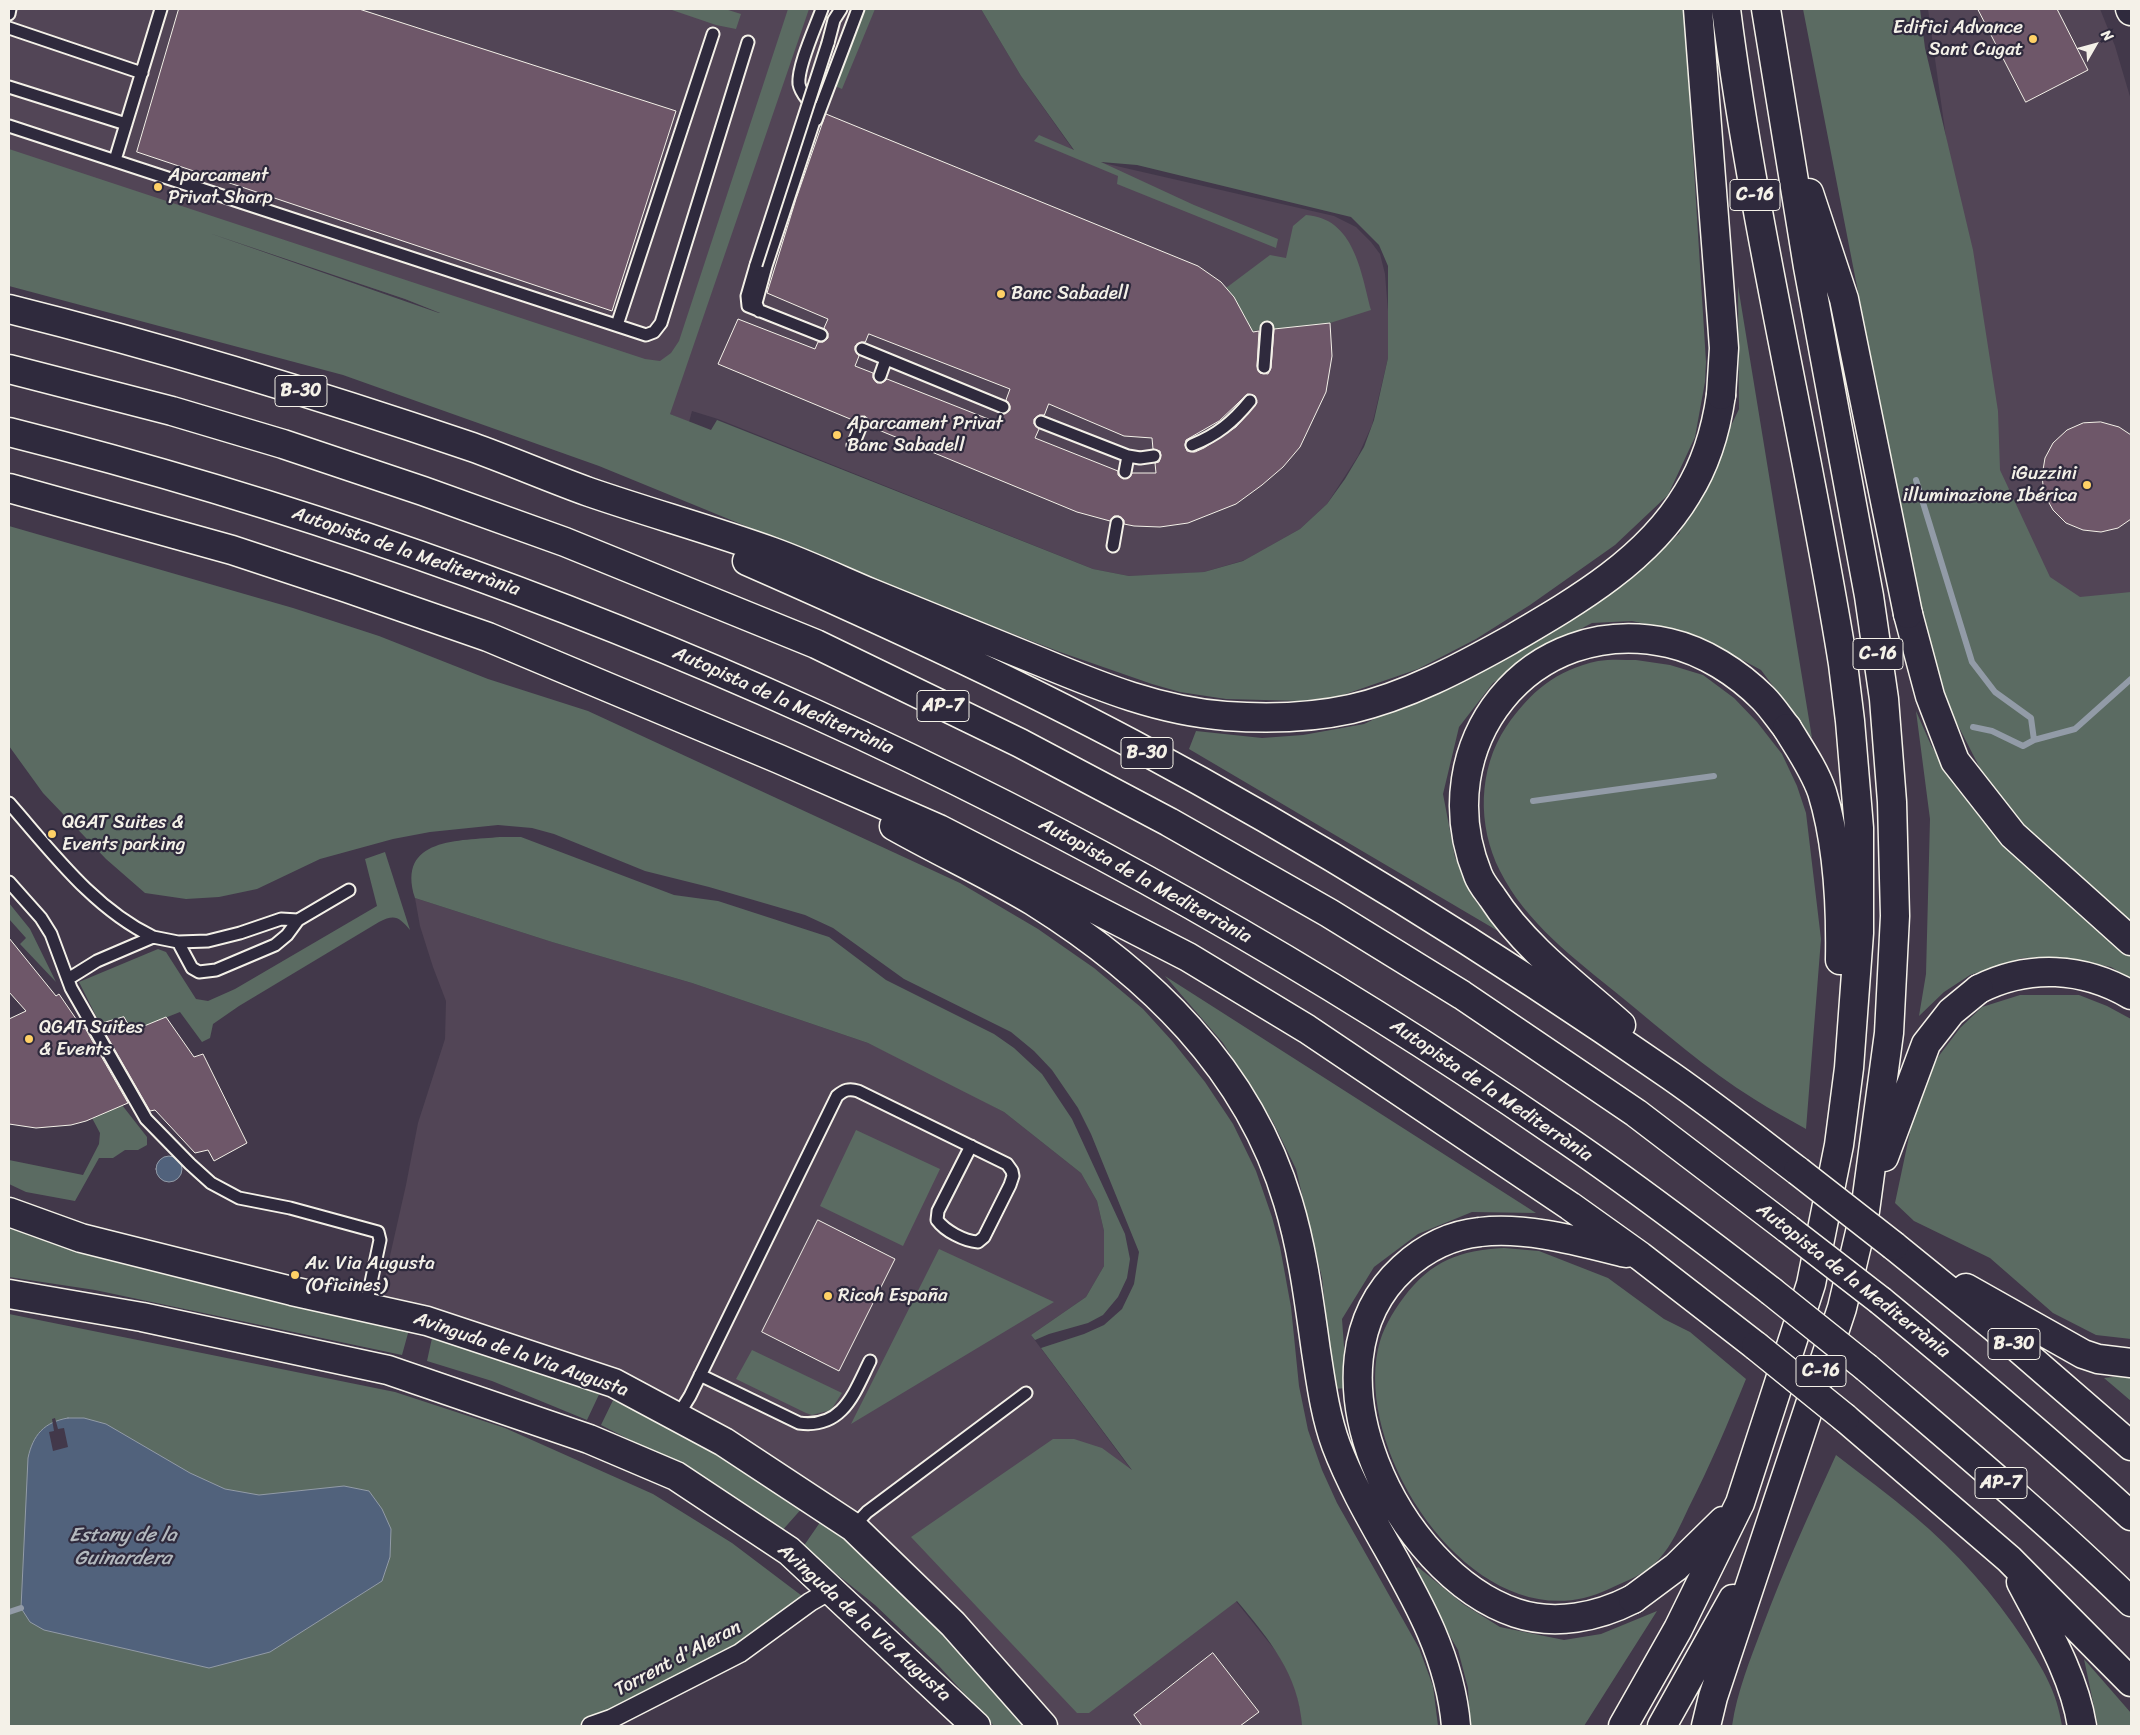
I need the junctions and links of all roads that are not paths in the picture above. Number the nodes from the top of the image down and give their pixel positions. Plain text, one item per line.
1 (10, 9) edge
2 (161, 9) edge
3 (822, 9) edge
4 (841, 9) edge
5 (858, 9) edge
6 (1698, 9) edge
7 (1726, 9) edge
8 (1766, 9) edge
9 (9, 14) edge
10 (9, 28) edge
11 (713, 34) dead end
12 (748, 42) dead end
13 (142, 73) junction
14 (9, 87) edge
15 (1780, 103) junction
16 (126, 124) junction
17 (9, 126) edge
18 (813, 128) junction
19 (115, 160) junction
20 (9, 309) edge
21 (759, 311) junction
22 (617, 325) junction
23 (1267, 328) dead end
24 (821, 335) dead end
25 (862, 349) dead end
26 (886, 359) junction
27 (1265, 361) dead end
28 (9, 369) edge
29 (880, 376) dead end
30 (1250, 401) dead end
31 (1003, 407) dead end
32 (1041, 422) dead end
33 (862, 424) dead end
34 (9, 432) edge
35 (853, 444) dead end
36 (1192, 445) dead end
37 (1128, 456) junction
38 (1154, 456) dead end
39 (1125, 472) dead end
40 (9, 488) edge
41 (587, 491) junction
42 (1117, 523) dead end
43 (1114, 546) dead end
44 (779, 759) junction
45 (9, 803) edge
46 (9, 882) edge
47 (349, 890) dead end
48 (298, 920) junction
49 (153, 937) junction
50 (178, 942) junction
51 (2131, 942) edge
52 (68, 979) junction
53 (2131, 995) edge
54 (1673, 1077) junction
55 (1839, 1145) junction
56 (971, 1146) junction
57 (1865, 1211) junction
58 (9, 1212) edge
59 (1899, 1250) junction
60 (1640, 1256) junction
61 (9, 1294) edge
62 (366, 1306) junction
63 (870, 1361) dead end
64 (2131, 1363) edge
65 (700, 1375) junction
66 (1026, 1393) dead end
67 (677, 1417) junction
68 (2131, 1446) edge
69 (1740, 1504) junction
70 (2131, 1516) edge
71 (853, 1527) junction
72 (1769, 1529) junction
73 (2009, 1559) junction
74 (831, 1590) junction
75 (2131, 1602) edge
76 (2131, 1682) edge
77 (591, 1726) edge
78 (976, 1726) edge
79 (1044, 1726) edge
80 (1456, 1726) edge
81 (1622, 1726) edge
82 (1662, 1726) edge
83 (1706, 1726) edge
84 (2082, 1726) edge

1 - 9 lane
2 - 13 lane
3 - 18 lane
4 - 21 lane, bridge
5 - 18 lane
6 - 41 main road
7 - 55 main road, C-16
8 - 15 main road, C-16
10 - 13 lane
11 - 22 lane
12 - 22 lane
13 - 16 lane
14 - 16 lane
15 - 51 main road
15 - 57 main road, C-16
16 - 19 lane
17 - 19 lane
18 - 21 lane
19 - 22 lane
20 - 41 main road, B-30
21 - 24 lane
23 - 27 lane
25 - 26 lane
26 - 29 lane
26 - 31 lane
28 - 70 main road, Autopista de la Mediterrània / AP-7, bridge
30 - 36 lane
32 - 37 lane
33 - 35 lane
34 - 75 main road, Autopista de la Mediterrània / AP-7, bridge
37 - 38 lane
37 - 39 lane
40 - 44 main road
41 - 54 main road, B-30
42 - 43 lane
44 - 60 main road
44 - 80 main road
45 - 49 lane
46 - 52 lane
47 - 48 lane
48 - 50 lane
48 - 50 lane
49 - 50 lane
49 - 52 lane
52 - 62 lane
53 - 57 main road
54 - 55 main road
54 - 59 main road, B-30, bridge
55 - 69 main road, C-16
56 - 56 lane
56 - 65 lane
57 - 72 main road, C-16
58 - 62 main road, Avinguda de la Via Augusta
59 - 64 main road
59 - 68 main road, B-30
60 - 69 main road
60 - 73 main road, bridge
61 - 74 main road, Avinguda de la Via Augusta
62 - 67 main road, Avinguda de la Via Augusta
63 - 65 lane
65 - 67 lane
66 - 71 lane
67 - 71 main road, Avinguda de la Via Augusta
69 - 81 main road, C-16
71 - 79 main road, Avinguda de la Via Augusta
72 - 82 main road, C-16
72 - 83 main road
73 - 76 main road
73 - 84 main road
74 - 77 street, Torrent d'Aleran
74 - 78 main road, Avinguda de la Via Augusta

